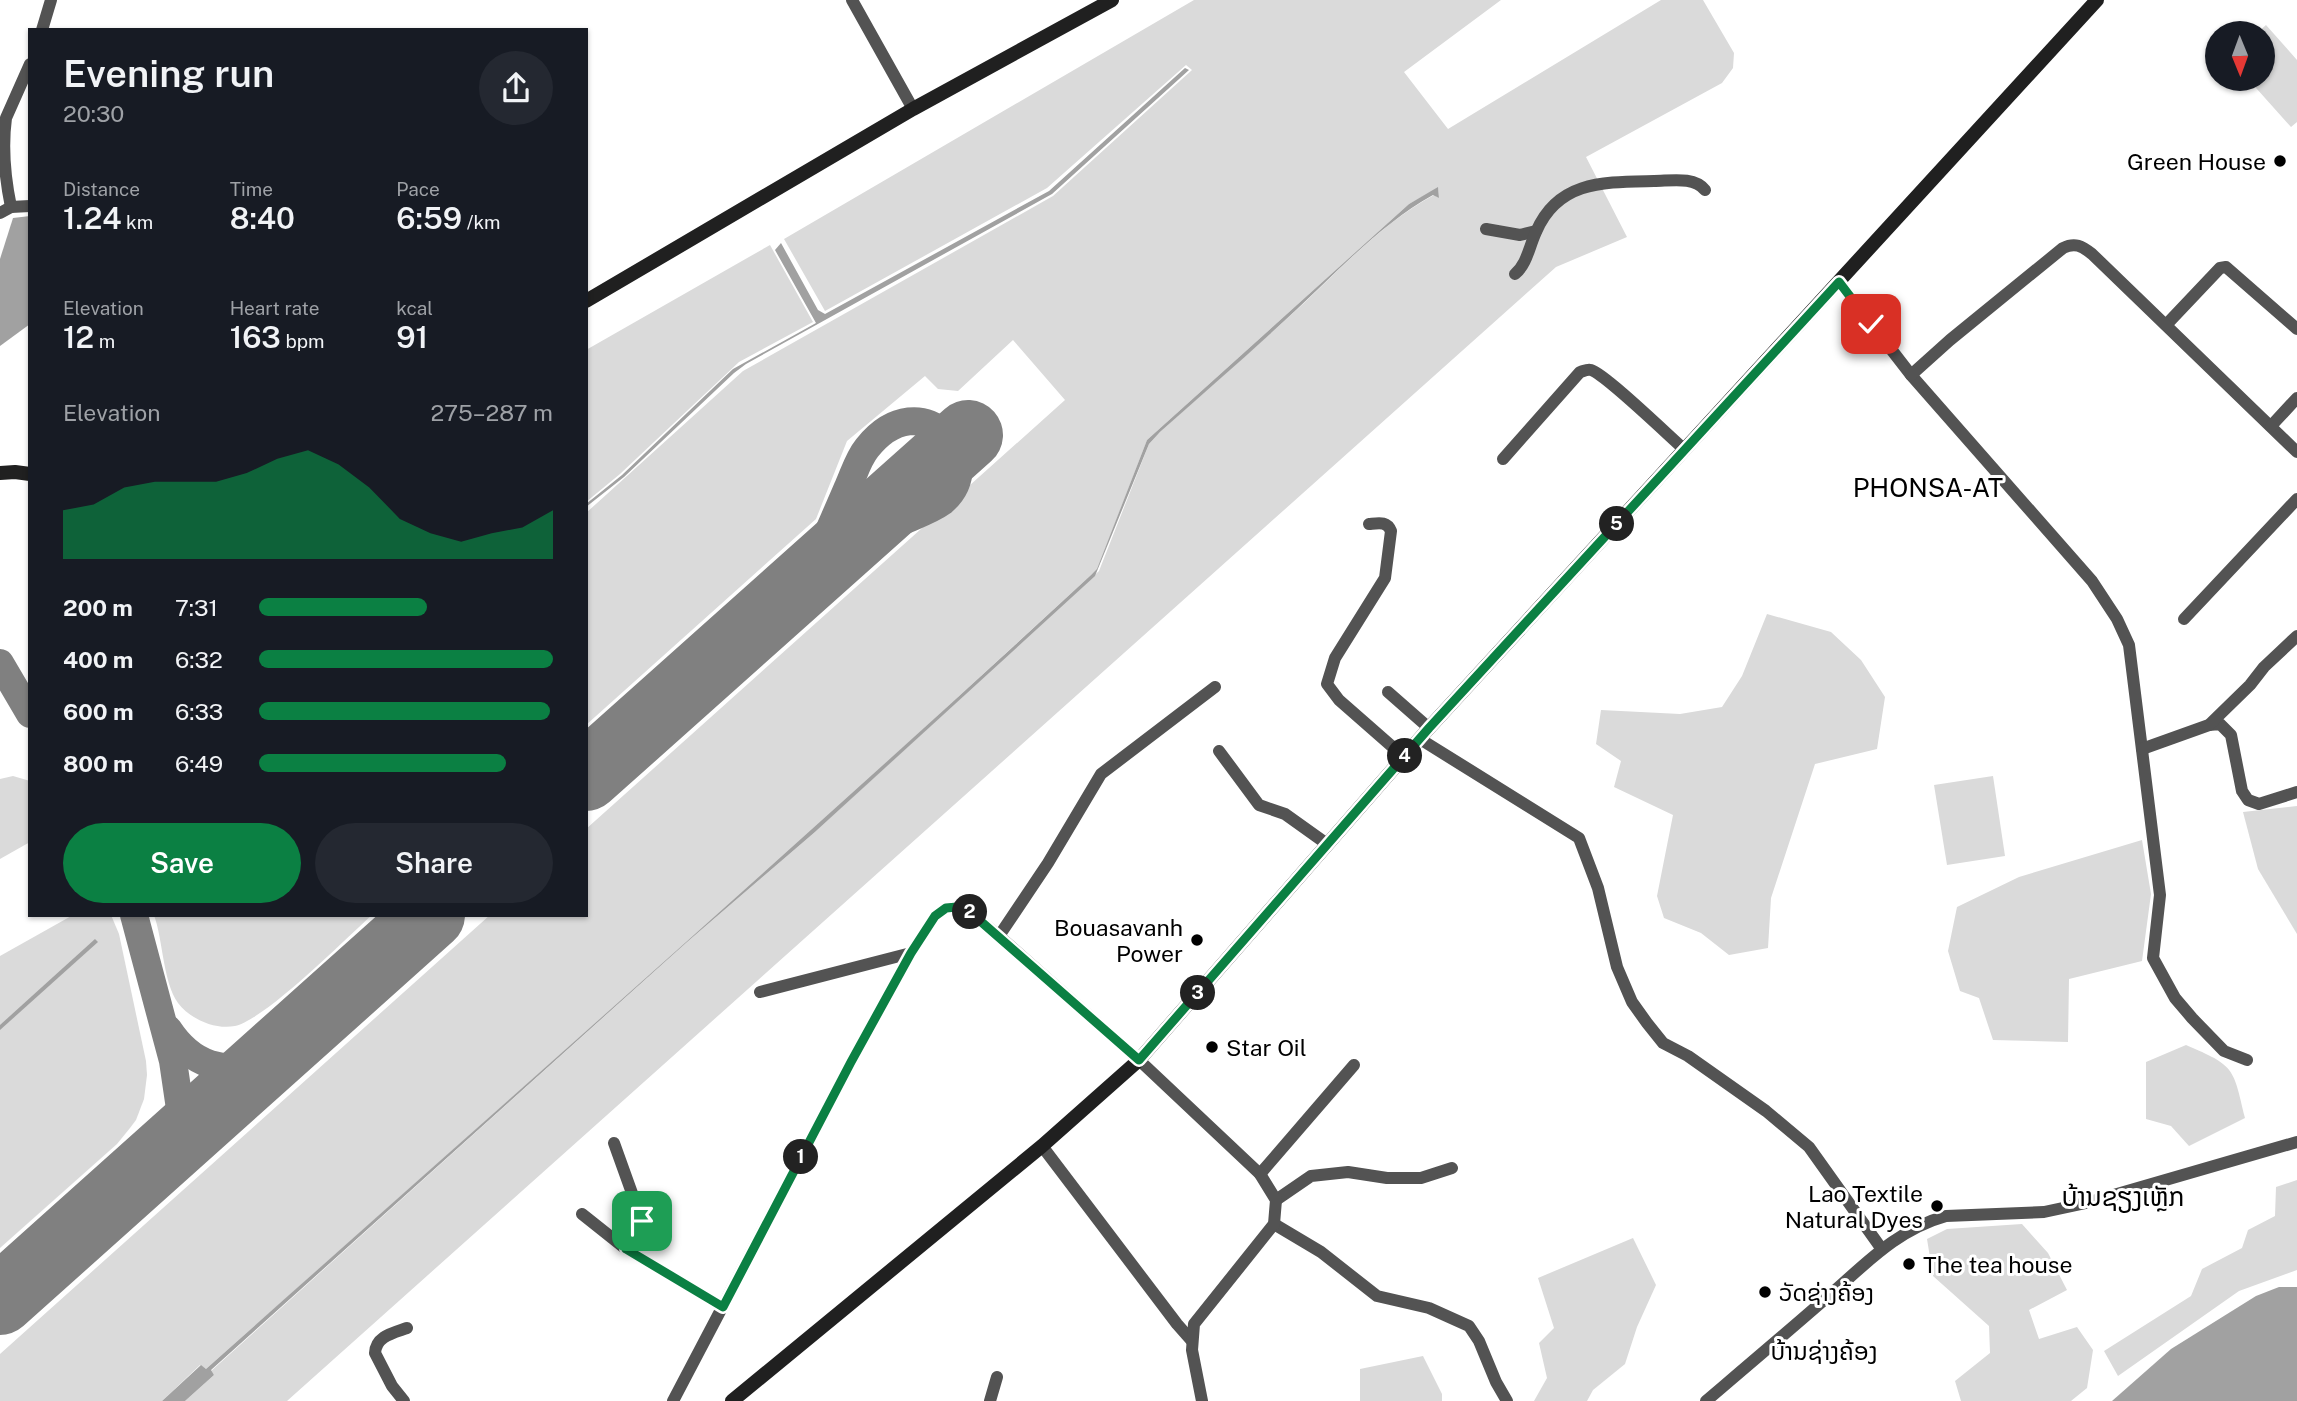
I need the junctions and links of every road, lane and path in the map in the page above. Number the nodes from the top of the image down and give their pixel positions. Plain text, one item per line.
1 (51, 0) edge
2 (852, 0) edge
3 (1112, 0) edge
4 (2097, 0) edge
5 (43, 28) edge
6 (28, 68) edge
7 (913, 109) junction
8 (1705, 190) dead end
9 (28, 206) edge
10 (5, 210) edge
11 (1486, 229) dead end
12 (1536, 231) junction
13 (1515, 274) dead end
14 (1839, 282) junction
15 (588, 300) edge
16 (2165, 325) junction
17 (2297, 328) edge
18 (1911, 375) junction
19 (2297, 398) edge
20 (2271, 426) junction
21 (1685, 450) junction
22 (2297, 452) edge
23 (1503, 459) dead end
24 (0, 473) edge
25 (28, 474) edge
26 (2297, 499) edge
27 (1369, 524) dead end
28 (2185, 619) dead end
29 (2297, 636) edge
30 (1215, 687) dead end
31 (1388, 692) dead end
32 (2209, 725) junction
33 (1424, 733) junction
34 (2142, 749) junction
35 (1219, 751) dead end
36 (1404, 757) junction
37 (2297, 792) edge
38 (1327, 844) junction
39 (999, 936) junction
40 (911, 953) junction
41 (760, 992) dead end
42 (1139, 1060) junction
43 (2247, 1060) dead end
44 (1354, 1065) dead end
45 (2297, 1142) edge
46 (614, 1143) dead end
47 (1042, 1146) junction
48 (1452, 1168) dead end
49 (1260, 1174) junction
50 (1276, 1200) junction
51 (582, 1214) dead end
52 (1274, 1224) junction
53 (1881, 1248) junction
54 (626, 1249) junction
55 (723, 1307) junction
56 (407, 1328) dead end
57 (1192, 1340) junction
58 (997, 1377) dead end
59 (404, 1401) edge
60 (673, 1401) edge
61 (732, 1401) edge
62 (990, 1401) edge
63 (1202, 1401) edge
64 (1507, 1401) edge
65 (1706, 1401) edge

1 - 5 street
2 - 7 street
3 - 7 main road
4 - 14 main road
6 - 10 street
7 - 15 main road
8 - 12 street
9 - 10 street
11 - 12 street
12 - 13 street
14 - 18 street
14 - 21 main road
16 - 17 street
16 - 18 street
16 - 20 street
18 - 34 street
19 - 20 street
20 - 22 street
21 - 23 street
21 - 33 main road
24 - 25 main road
26 - 28 street
27 - 36 street
29 - 32 street
30 - 39 street
31 - 33 street
32 - 34 street
32 - 37 street
33 - 36 main road
33 - 53 street
34 - 43 street
35 - 38 street
36 - 38 main road
38 - 42 main road
39 - 40 street
39 - 42 street
40 - 41 street
40 - 55 street
42 - 47 main road
42 - 49 street
44 - 49 street
45 - 53 street
46 - 54 street
47 - 57 street
47 - 61 main road
48 - 50 street
49 - 50 street
50 - 52 street
51 - 54 street
52 - 57 street
52 - 64 street
53 - 65 street
54 - 55 street
55 - 60 street
56 - 59 street
57 - 63 street
58 - 62 street

